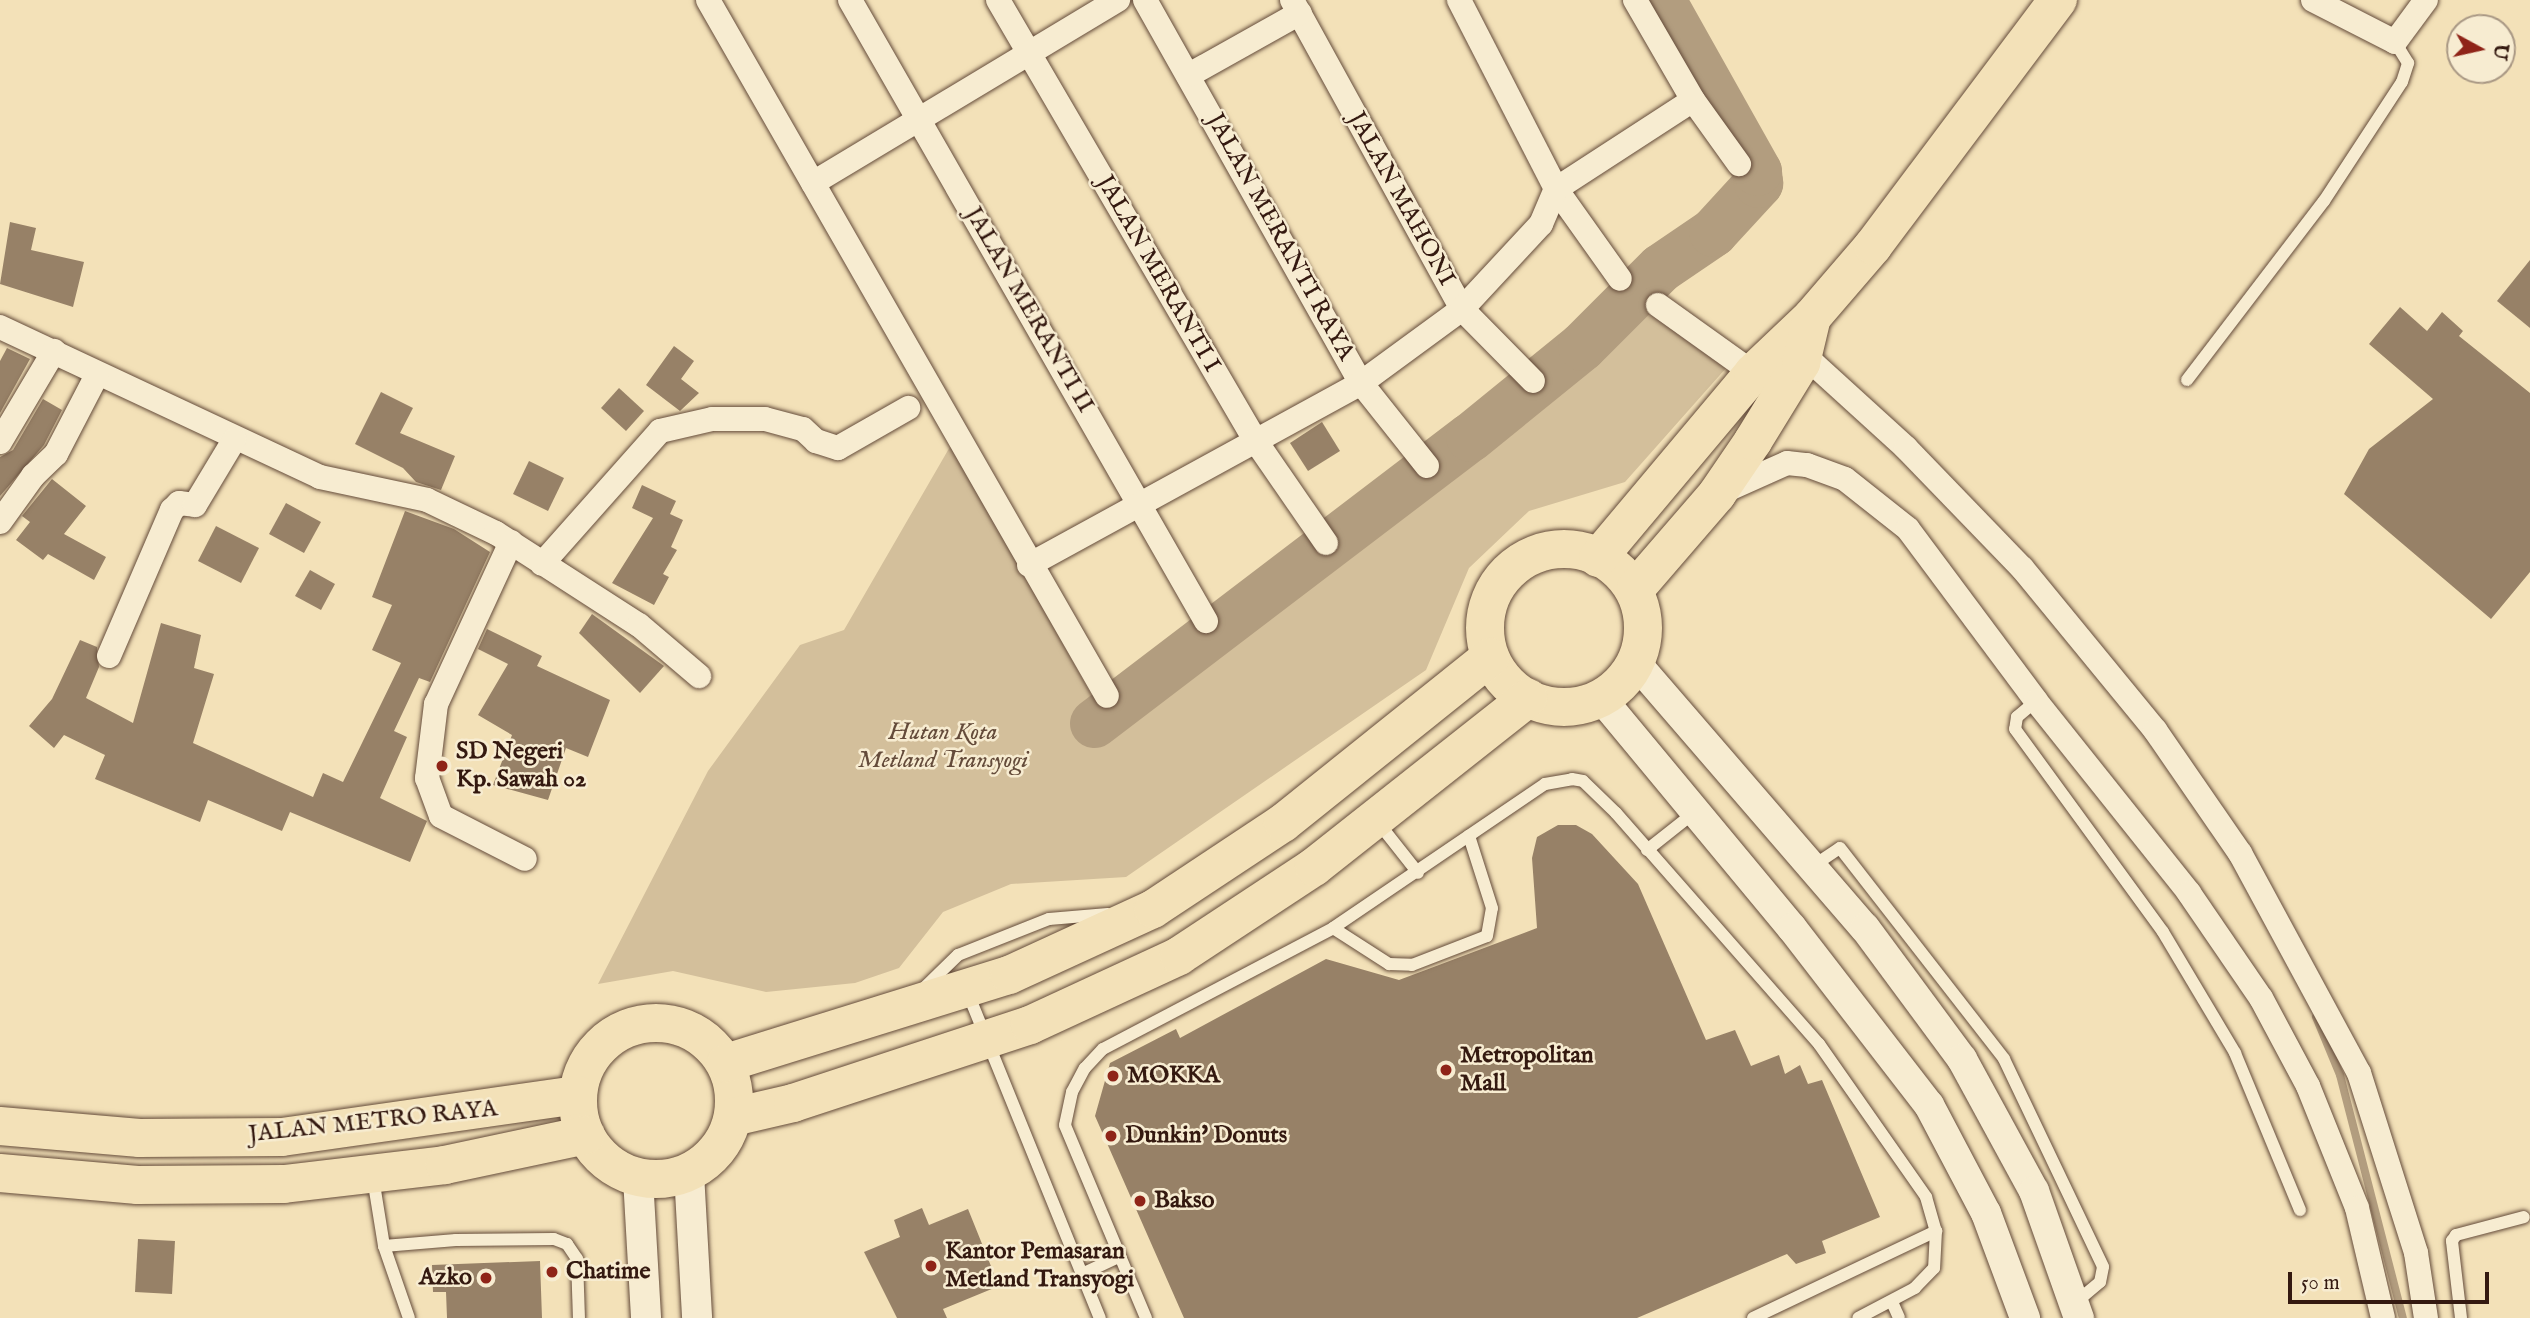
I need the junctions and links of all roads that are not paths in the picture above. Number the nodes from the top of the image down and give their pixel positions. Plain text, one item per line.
1 (708, 0) edge
2 (849, 0) edge
3 (998, 0) edge
4 (1118, 0) edge
5 (1145, 0) edge
6 (1459, 0) edge
7 (1636, 0) edge
8 (2057, 0) edge
9 (2313, 0) edge
10 (2426, 0) edge
11 (1296, 6) edge
12 (2395, 42) junction
13 (1028, 51) junction
14 (1189, 75) junction
15 (1692, 100) junction
16 (918, 118) junction
17 (1739, 163) dead end
18 (813, 183) junction
19 (1556, 189) junction
20 (1620, 279) dead end
21 (1658, 304) dead end
22 (1462, 309) junction
23 (0, 327) edge
24 (1801, 337) junction
25 (54, 352) junction
26 (1753, 373) junction
27 (97, 375) junction
28 (2187, 380) dead end
29 (1533, 381) dead end
30 (1361, 383) junction
31 (908, 408) dead end
32 (234, 440) junction
33 (1255, 440) junction
34 (0, 442) edge
35 (1427, 466) dead end
36 (1717, 494) junction
37 (1140, 503) junction
38 (0, 522) edge
39 (511, 542) junction
40 (1326, 543) dead end
41 (1598, 558) junction
42 (542, 564) junction
43 (1030, 565) junction
44 (1636, 588) junction
45 (1206, 621) dead end
46 (109, 656) dead end
47 (1490, 657) junction
48 (1635, 662) junction
49 (699, 676) dead end
50 (1107, 696) dead end
51 (1528, 698) junction
52 (1601, 698) junction
53 (2036, 701) junction
54 (1695, 811) junction
55 (1374, 818) junction
56 (1469, 836) junction
57 (1647, 850) junction
58 (525, 859) dead end
59 (1418, 873) junction
60 (1153, 909) junction
61 (1333, 928) junction
62 (966, 989) junction
63 (901, 1011) junction
64 (985, 1040) junction
65 (726, 1063) junction
66 (578, 1095) junction
67 (733, 1117) junction
68 (0, 1126) edge
69 (586, 1135) junction
70 (372, 1171) junction
71 (0, 1173) edge
72 (689, 1173) junction
73 (638, 1178) junction
74 (2300, 1210) dead end
75 (2524, 1217) dead end
76 (1936, 1231) junction
77 (384, 1246) junction
78 (1118, 1258) junction
79 (1082, 1274) junction
80 (1892, 1302) junction
81 (2077, 1310) edge
82 (2379, 1317) edge
83 (409, 1318) edge
84 (579, 1318) edge
85 (646, 1318) edge
86 (697, 1318) edge
87 (1100, 1318) edge
88 (1146, 1318) edge
89 (1753, 1318) edge
90 (1858, 1318) edge
91 (1899, 1318) edge
92 (2025, 1318) edge
93 (2426, 1318) edge
94 (2461, 1318) edge

1 - 18 street
2 - 16 street, JALAN MERANTI II
3 - 13 street, JALAN MERANTI I
4 - 13 street
5 - 14 street, JALAN MERANTI RAYA
6 - 19 street
7 - 15 street
8 - 24 main road
9 - 12 street
10 - 12 street
11 - 14 street
11 - 22 street, JALAN MAHONI
12 - 28 lane
13 - 16 street
13 - 33 street, JALAN MERANTI I
14 - 30 street, JALAN MERANTI RAYA
15 - 17 street
15 - 19 street
16 - 18 street
16 - 37 street, JALAN MERANTI II
18 - 43 street
19 - 20 street
19 - 22 street
21 - 26 street
22 - 29 street, JALAN MAHONI
22 - 30 street
23 - 25 street
24 - 26 main road
24 - 36 main road
24 - 93 street
25 - 27 street
25 - 34 street
26 - 41 main road
27 - 32 street
27 - 38 street
30 - 33 street
30 - 35 street, JALAN MERANTI RAYA
31 - 42 street
32 - 39 street
32 - 46 street
33 - 37 street
33 - 40 street, JALAN MERANTI I
36 - 44 main road
36 - 53 street
37 - 43 street
37 - 45 street, JALAN MERANTI II
39 - 42 street
39 - 58 street
41 - 44 main road
41 - 47 main road
42 - 49 street
43 - 50 street
44 - 48 main road
47 - 51 main road
47 - 60 main road
48 - 52 main road
48 - 81 street
51 - 52 main road
51 - 55 main road
52 - 54 street
53 - 74 lane
53 - 82 street
54 - 57 lane
54 - 92 street
55 - 59 lane
55 - 64 main road
56 - 57 lane
56 - 59 lane
56 - 61 lane
57 - 76 lane
59 - 61 lane
60 - 62 main road
60 - 63 lane
61 - 78 lane
62 - 63 main road
62 - 64 lane
63 - 65 main road
64 - 67 main road
64 - 79 lane
65 - 66 main road
65 - 67 main road
66 - 68 main road, JALAN METRO RAYA
66 - 69 main road
67 - 72 main road
69 - 70 main road, JALAN METRO RAYA
69 - 73 main road
70 - 71 main road, JALAN METRO RAYA
70 - 77 lane
72 - 73 main road
72 - 86 street
73 - 85 street
75 - 94 lane
76 - 80 lane
76 - 89 lane
77 - 83 lane
77 - 84 lane
78 - 79 lane
78 - 88 lane
79 - 87 lane
80 - 90 lane
80 - 91 lane

